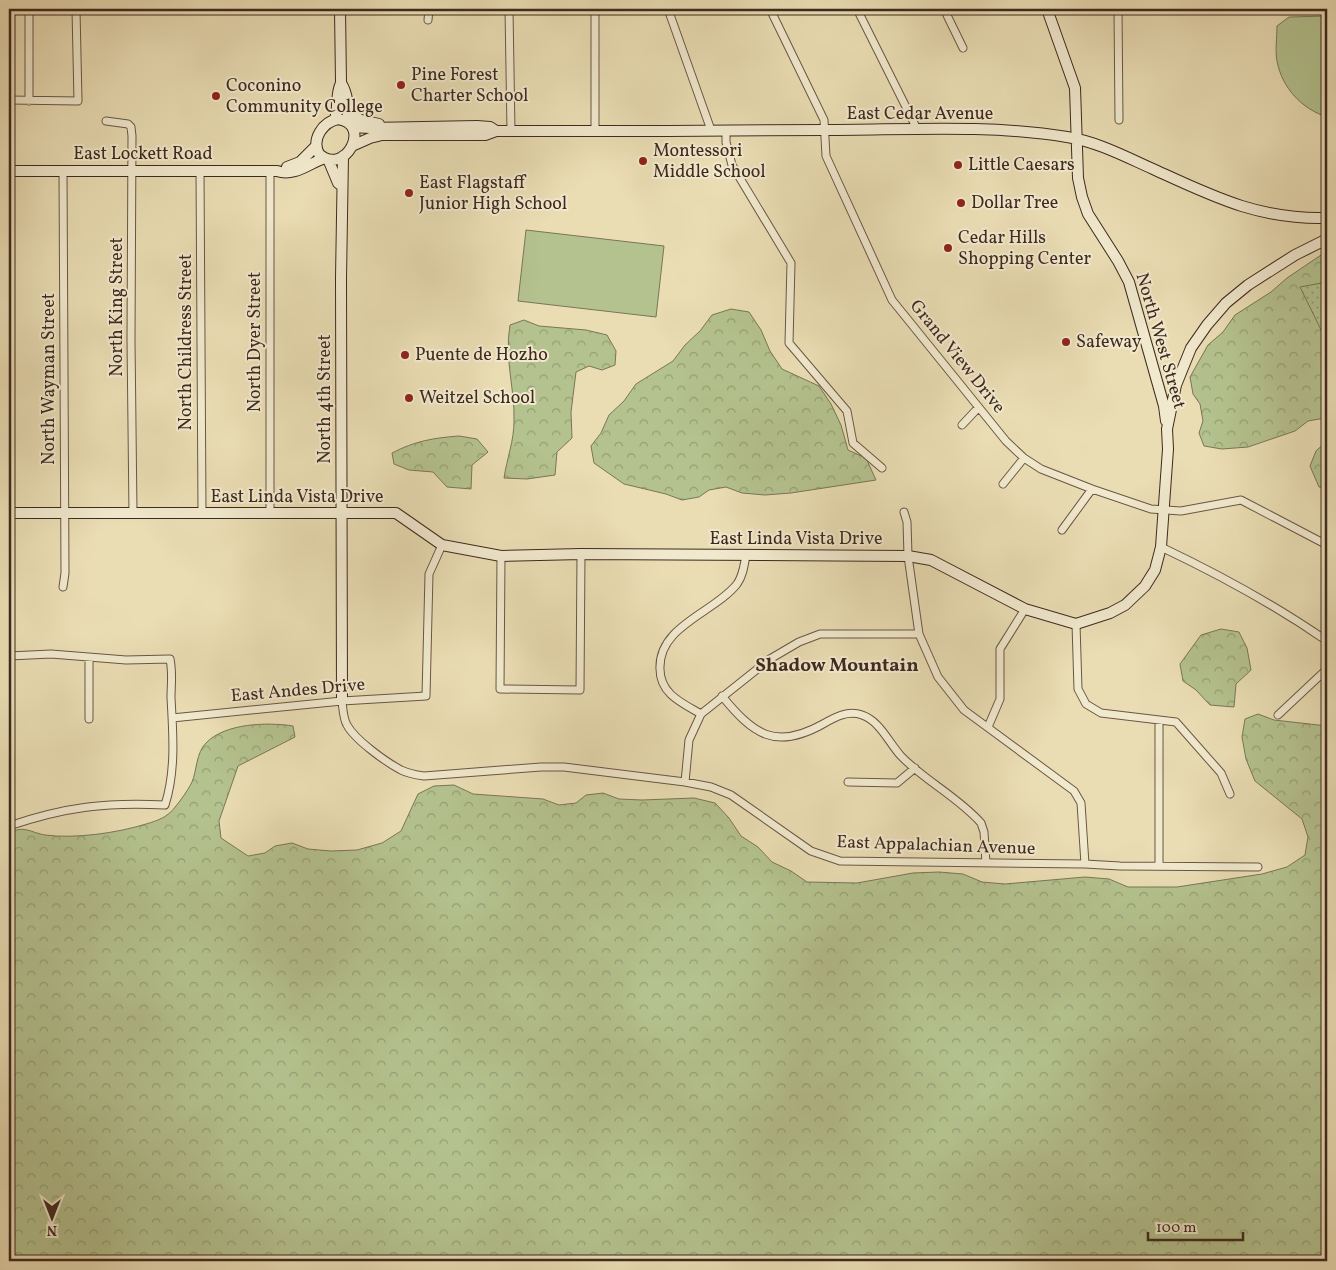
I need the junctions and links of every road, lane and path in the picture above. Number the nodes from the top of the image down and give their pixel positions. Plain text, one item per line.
1 (30, 9) edge
2 (103, 9) edge
3 (340, 9) edge
4 (428, 9) edge
5 (509, 9) edge
6 (595, 9) edge
7 (668, 9) edge
8 (770, 9) edge
9 (857, 9) edge
10 (944, 9) edge
11 (1047, 9) edge
12 (1118, 9) edge
13 (76, 10) edge
14 (428, 20) dead end
15 (963, 48) dead end
16 (340, 83) junction
17 (9, 100) edge
18 (29, 101) junction
19 (335, 119) junction
20 (1119, 120) dead end
21 (106, 121) dead end
22 (350, 121) junction
23 (917, 129) junction
24 (711, 130) junction
25 (726, 130) junction
26 (824, 130) junction
27 (496, 131) junction
28 (511, 131) junction
29 (595, 131) junction
30 (1077, 139) junction
31 (316, 146) junction
32 (352, 146) junction
33 (343, 156) junction
34 (326, 159) junction
35 (63, 170) junction
36 (133, 170) junction
37 (200, 170) junction
38 (9, 171) edge
39 (274, 171) junction
40 (342, 186) junction
41 (1327, 218) edge
42 (1327, 238) edge
43 (978, 408) junction
44 (962, 425) dead end
45 (1168, 429) junction
46 (1024, 458) junction
47 (882, 468) dead end
48 (1003, 484) dead end
49 (1092, 489) junction
50 (1162, 510) junction
51 (904, 512) dead end
52 (9, 513) edge
53 (133, 513) junction
54 (270, 513) junction
55 (342, 513) junction
56 (65, 514) junction
57 (202, 514) junction
58 (1062, 530) dead end
59 (1327, 544) edge
60 (442, 545) junction
61 (1161, 547) junction
62 (581, 554) junction
63 (501, 556) junction
64 (746, 556) junction
65 (908, 556) junction
66 (63, 587) dead end
67 (1025, 609) junction
68 (1076, 624) junction
69 (918, 634) junction
70 (1327, 641) edge
71 (9, 656) edge
72 (89, 658) junction
73 (1327, 669) edge
74 (722, 696) junction
75 (342, 702) junction
76 (701, 714) junction
77 (1278, 716) dead end
78 (172, 718) junction
79 (89, 719) dead end
80 (1159, 720) junction
81 (988, 726) junction
82 (915, 768) junction
83 (684, 782) junction
84 (848, 782) dead end
85 (1230, 794) dead end
86 (9, 826) edge
87 (986, 863) junction
88 (1085, 864) junction
89 (1159, 866) junction
90 (1258, 867) dead end

1 - 13 street
1 - 18 street
2 - 13 street
3 - 16 street
4 - 14 street
5 - 28 street
6 - 29 street
7 - 24 street
8 - 26 street, Grand View Drive
9 - 23 street
10 - 15 street
11 - 30 street, North West Street
12 - 20 street
13 - 18 street
16 - 19 street
16 - 22 street
17 - 18 street
19 - 22 street
19 - 31 street
21 - 36 street, North King Street
22 - 27 street, East Cedar Avenue
22 - 32 street
23 - 26 street, East Cedar Avenue
23 - 30 street, East Cedar Avenue
24 - 25 street, East Cedar Avenue
24 - 29 street, East Cedar Avenue
25 - 26 street, East Cedar Avenue
25 - 47 street
26 - 43 street, Grand View Drive
27 - 28 street, East Cedar Avenue
27 - 32 street, East Cedar Avenue
28 - 29 street, East Cedar Avenue
30 - 41 street, East Cedar Avenue
30 - 45 street, North West Street
31 - 34 street
31 - 39 street, East Lockett Road
32 - 33 street
33 - 34 street
33 - 40 street, North 4th Street
34 - 39 street, East Lockett Road
34 - 40 street, North 4th Street
35 - 36 street, East Lockett Road
35 - 38 street, East Lockett Road
35 - 56 street, North Wayman Street
36 - 37 street, East Lockett Road
36 - 53 street, North King Street
37 - 39 street, East Lockett Road
37 - 57 street, North Childress Street
39 - 54 street, North Dyer Street
40 - 55 street, North 4th Street
42 - 45 street
43 - 44 street
43 - 46 street, Grand View Drive
45 - 50 street
46 - 48 street
46 - 49 street, Grand View Drive
49 - 50 street, Grand View Drive
49 - 58 street
50 - 59 street, Grand View Drive
50 - 61 street
51 - 65 street
52 - 56 street, East Linda Vista Drive
53 - 56 street, East Linda Vista Drive
53 - 57 street, East Linda Vista Drive
54 - 55 street, East Linda Vista Drive
54 - 57 street, East Linda Vista Drive
55 - 60 street, East Linda Vista Drive
55 - 75 street, North 4th Street
56 - 66 street, North Wayman Street
60 - 63 street, East Linda Vista Drive
60 - 75 street, East Andes Drive
61 - 68 street
61 - 70 street
62 - 63 street, East Linda Vista Drive
62 - 63 street
62 - 64 street, East Linda Vista Drive
64 - 65 street, East Linda Vista Drive
64 - 76 street
65 - 67 street, East Linda Vista Drive
65 - 69 street
67 - 68 street, East Linda Vista Drive
67 - 81 street
68 - 80 street
69 - 74 street
69 - 81 street
71 - 72 street
72 - 78 street
72 - 79 street
73 - 77 street
74 - 76 street
74 - 82 street
75 - 78 street, East Andes Drive
75 - 83 street, East Appalachian Avenue
76 - 83 street
78 - 86 street
80 - 85 street
80 - 89 street
81 - 88 street
82 - 84 street
82 - 87 street
83 - 87 street, East Appalachian Avenue
87 - 88 street, East Appalachian Avenue
88 - 89 street, East Appalachian Avenue
89 - 90 street, East Appalachian Avenue

